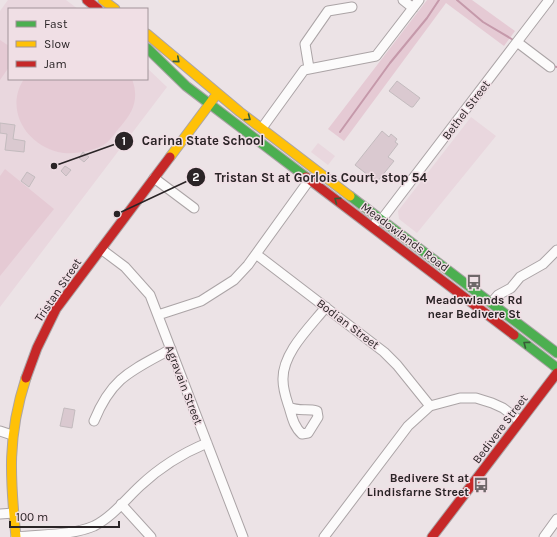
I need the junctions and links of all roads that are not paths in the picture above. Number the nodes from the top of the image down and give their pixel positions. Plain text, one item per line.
1 (87, 0) edge
2 (103, 0) edge
3 (402, 0) edge
4 (419, 0) edge
5 (549, 0) edge
6 (352, 7) dead end
7 (97, 8) edge
8 (114, 8) edge
9 (413, 8) junction
10 (148, 35) edge
11 (517, 42) junction
12 (148, 49) edge
13 (550, 67) dead end
14 (309, 68) junction
15 (218, 94) junction
16 (210, 103) junction
17 (262, 128) junction
18 (154, 178) junction
19 (310, 179) junction
20 (194, 208) dead end
21 (382, 219) junction
22 (364, 221) junction
23 (101, 249) junction
24 (557, 250) edge
25 (256, 254) junction
26 (431, 271) junction
27 (491, 303) junction
28 (326, 307) junction
29 (158, 315) junction
30 (171, 349) junction
31 (557, 353) edge
32 (557, 368) edge
33 (557, 373) edge
34 (430, 406) junction
35 (289, 407) dead end
36 (520, 421) junction
37 (94, 422) dead end
38 (0, 431) edge
39 (12, 435) junction
40 (207, 443) junction
41 (121, 504) junction
42 (14, 513) junction
43 (0, 514) edge
44 (557, 519) edge
45 (16, 537) edge
46 (150, 537) edge
47 (242, 537) edge
48 (324, 537) edge
49 (432, 537) edge
50 (544, 537) edge

1 - 7 main road
2 - 8 main road
3 - 9 street
4 - 9 street
5 - 11 street, Bethel Street
6 - 14 street
9 - 14 street
10 -> 15 main road, Meadowlands Road
11 - 13 street
11 - 21 street, Bethel Street
12 - 16 main road, Meadowlands Road
14 - 17 street
15 - 16 main road, Tristan Street
15 -> 17 main road, Meadowlands Road
16 - 18 main road, Tristan Street
16 - 19 main road, Meadowlands Road
17 - 21 main road, Meadowlands Road
18 - 20 street
18 - 23 main road, Tristan Street
22 -> 19 main road, Meadowlands Road
19 - 25 street
21 - 22 street
21 - 26 street
21 - 27 main road, Meadowlands Road
22 - 26 main road, Meadowlands Road
23 - 29 street, Agravain Street
23 - 39 main road, Tristan Street
24 - 27 street
25 - 28 street, Bodian Street
25 - 29 street
32 -> 26 main road, Meadowlands Road
27 - 31 main road, Meadowlands Road
28 - 34 street, Bodian Street
28 - 35 street
29 - 30 street, Agravain Street
30 - 37 street
30 - 40 street, Agravain Street
33 - 36 main road, Bedivere Street
34 - 36 street
34 - 48 street
36 - 49 main road, Bedivere Street
38 - 39 street
39 - 42 main road, Tristan Street
40 - 41 street
40 - 47 street, Agravain Street
41 - 45 street
41 - 46 street
42 - 43 street
42 - 45 main road, Tristan Street
44 - 50 street

